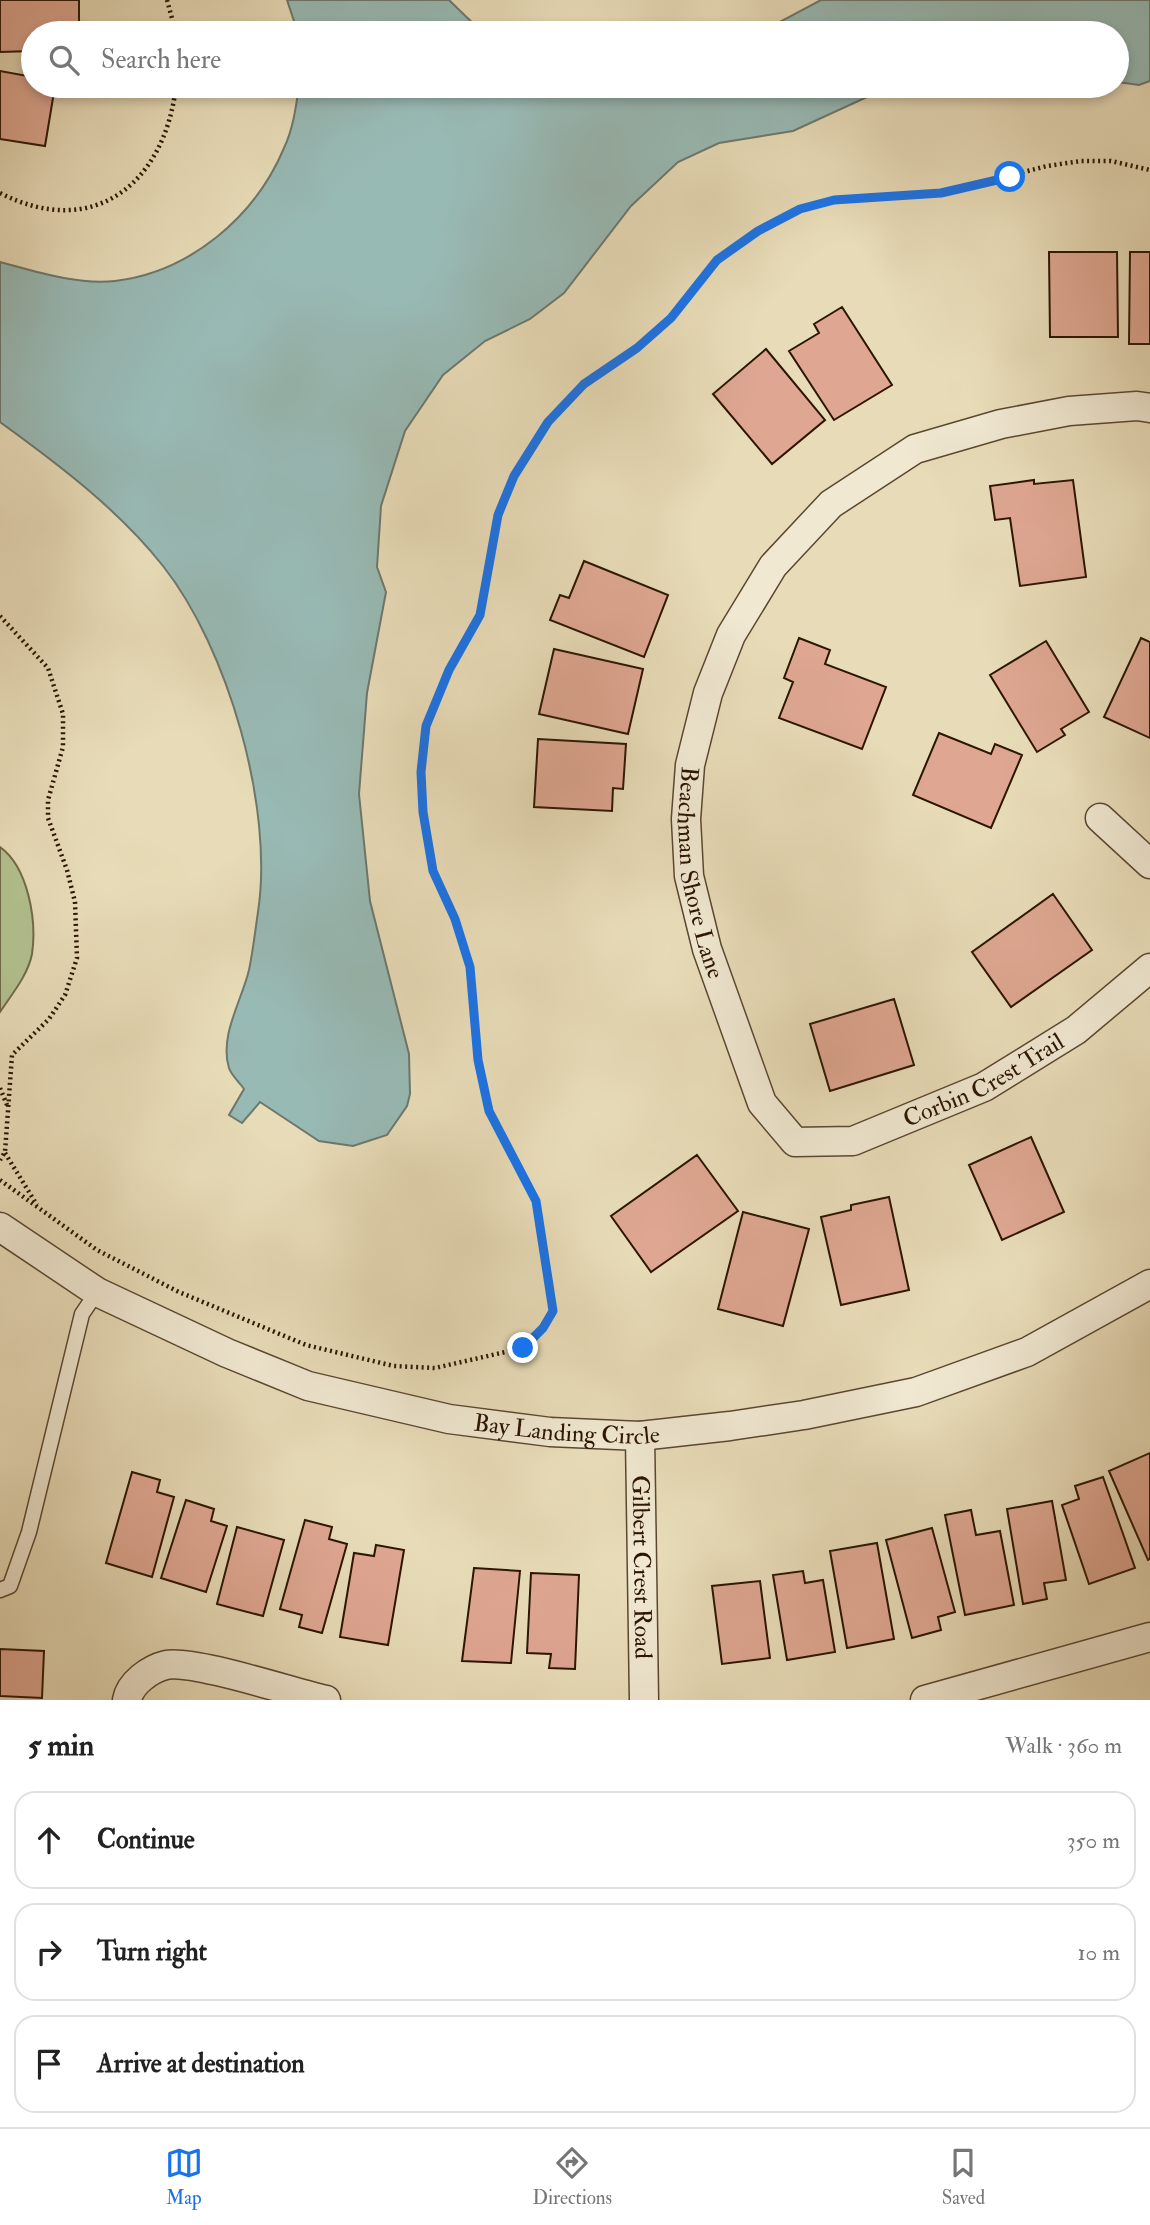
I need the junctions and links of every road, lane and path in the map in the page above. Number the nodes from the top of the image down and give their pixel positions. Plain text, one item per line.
1 (167, 0) edge
2 (173, 21) edge
3 (175, 98) edge
4 (1150, 170) edge
5 (0, 193) edge
6 (1150, 408) edge
7 (0, 616) edge
8 (1100, 818) dead end
9 (1150, 864) edge
10 (1150, 968) edge
11 (0, 1088) edge
12 (8, 1105) junction
13 (794, 1142) joint
14 (5, 1152) junction
15 (0, 1160) edge
16 (0, 1180) edge
17 (38, 1207) junction
18 (0, 1227) edge
19 (1150, 1284) edge
20 (97, 1292) junction
21 (640, 1436) junction
22 (0, 1590) edge
23 (1150, 1637) edge
24 (127, 1700) edge
25 (326, 1700) edge
26 (644, 1700) edge
27 (925, 1700) edge

1 - 2 path
3 - 5 path
4 - 17 path
6 - 13 street, Beachman Shore Lane
7 - 12 path
8 - 9 street
10 - 13 street, Corbin Crest Trail
11 - 12 path
12 - 14 path
14 - 15 path
14 - 17 path
16 - 17 path
18 - 20 street, Bay Landing Circle
19 - 21 street, Bay Landing Circle
20 - 21 street, Bay Landing Circle
20 - 22 lane
21 - 26 street, Gilbert Crest Road
23 - 27 street
24 - 25 street

